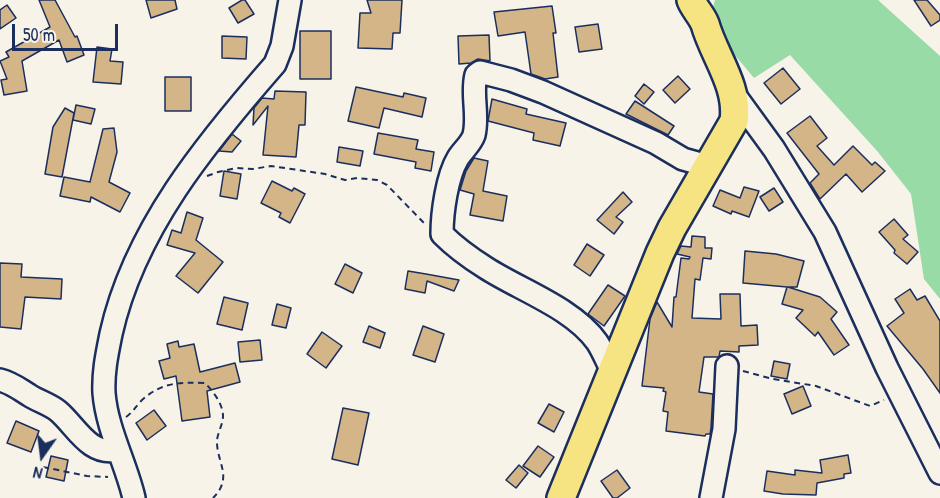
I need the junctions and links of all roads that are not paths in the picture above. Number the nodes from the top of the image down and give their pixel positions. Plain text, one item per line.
1 (290, 0) edge
2 (691, 0) edge
3 (734, 94) junction
4 (708, 166) junction
5 (727, 366) road end
6 (612, 371) junction
7 (0, 380) edge
8 (117, 450) junction
9 (940, 473) edge
10 (133, 491) edge
11 (561, 498) edge
12 (711, 498) edge

1 - 8 street
2 - 3 main road
3 - 4 main road
3 - 9 street
4 - 6 main road
4 - 6 street
5 - 12 street
6 - 11 main road
7 - 8 street
8 - 10 street

